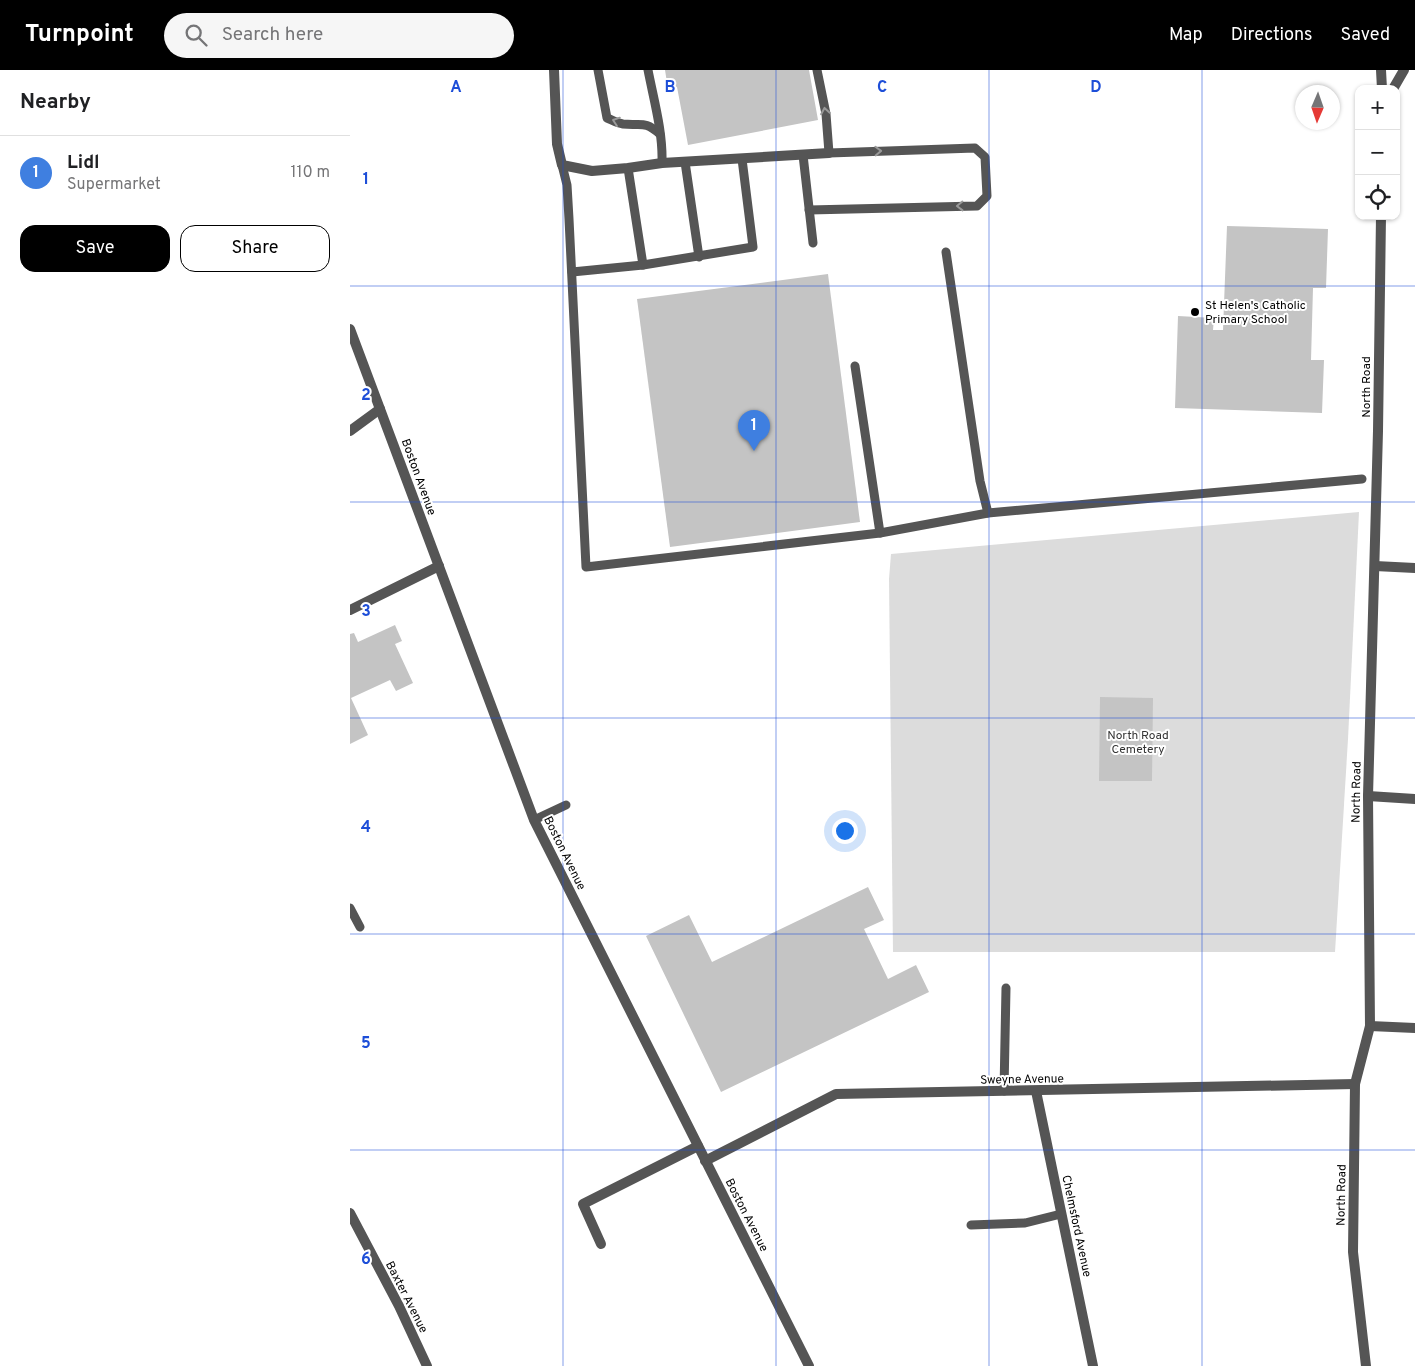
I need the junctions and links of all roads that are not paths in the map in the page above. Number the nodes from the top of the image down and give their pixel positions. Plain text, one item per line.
1 (554, 70) edge
2 (598, 70) edge
3 (648, 70) edge
4 (817, 70) edge
5 (1381, 70) edge
6 (1404, 70) edge
7 (1382, 85) edge
8 (1395, 85) edge
9 (660, 134) junction
10 (829, 153) junction
11 (803, 155) junction
12 (742, 159) junction
13 (685, 162) junction
14 (662, 163) junction
15 (562, 164) junction
16 (628, 168) junction
17 (809, 210) junction
18 (1380, 220) edge
19 (813, 243) dead end
20 (946, 252) dead end
21 (699, 256) junction
22 (643, 264) junction
23 (572, 272) junction
24 (350, 328) edge
25 (855, 366) dead end
26 (380, 409) junction
27 (350, 431) edge
28 (1362, 479) dead end
29 (988, 513) junction
30 (880, 533) junction
31 (439, 566) junction
32 (1374, 566) junction
33 (1415, 568) edge
34 (350, 610) edge
35 (1368, 796) junction
36 (1415, 799) edge
37 (566, 805) dead end
38 (534, 820) junction
39 (350, 908) edge
40 (360, 928) dead end
41 (1006, 988) dead end
42 (1370, 1026) junction
43 (1415, 1028) edge
44 (1356, 1084) junction
45 (1036, 1091) junction
46 (1004, 1092) junction
47 (698, 1146) junction
48 (706, 1161) junction
49 (350, 1213) edge
50 (1061, 1214) junction
51 (971, 1225) dead end
52 (601, 1244) dead end
53 (427, 1366) edge
54 (809, 1366) edge
55 (1093, 1366) edge
56 (1366, 1366) edge

1 - 15 street
9 -> 2 lane
3 - 9 lane
10 -> 4 lane
5 - 7 street
6 - 8 street
9 - 14 lane
10 - 11 street
10 -> 17 lane
11 - 12 street
11 - 17 lane
12 - 13 street
12 - 21 lane
13 - 14 street
13 - 21 lane
14 - 16 street
15 - 16 street
15 - 23 lane
16 - 22 lane
17 - 19 lane
18 - 32 street, North Road
20 - 29 lane
21 - 22 lane
22 - 23 lane
23 - 30 lane
24 - 26 street, Boston Avenue
25 - 30 lane
26 - 27 street
26 - 31 street, Boston Avenue
28 - 29 lane
29 - 30 lane
31 - 34 street
31 - 38 street, Boston Avenue
32 - 33 street
32 - 35 street, North Road
35 - 36 street
35 - 42 street, North Road
37 - 38 lane
38 - 47 street, Boston Avenue
39 - 40 lane
41 - 46 lane
42 - 43 street
42 - 44 street, North Road
44 - 45 street, Sweyne Avenue
44 - 56 street, North Road
45 - 46 street, Sweyne Avenue
45 - 50 street, Chelmsford Avenue
46 - 48 street, Sweyne Avenue
47 - 48 street, Boston Avenue
47 - 52 street
48 - 54 street, Boston Avenue
49 - 53 street, Baxter Avenue
50 - 51 lane
50 - 55 street, Chelmsford Avenue

